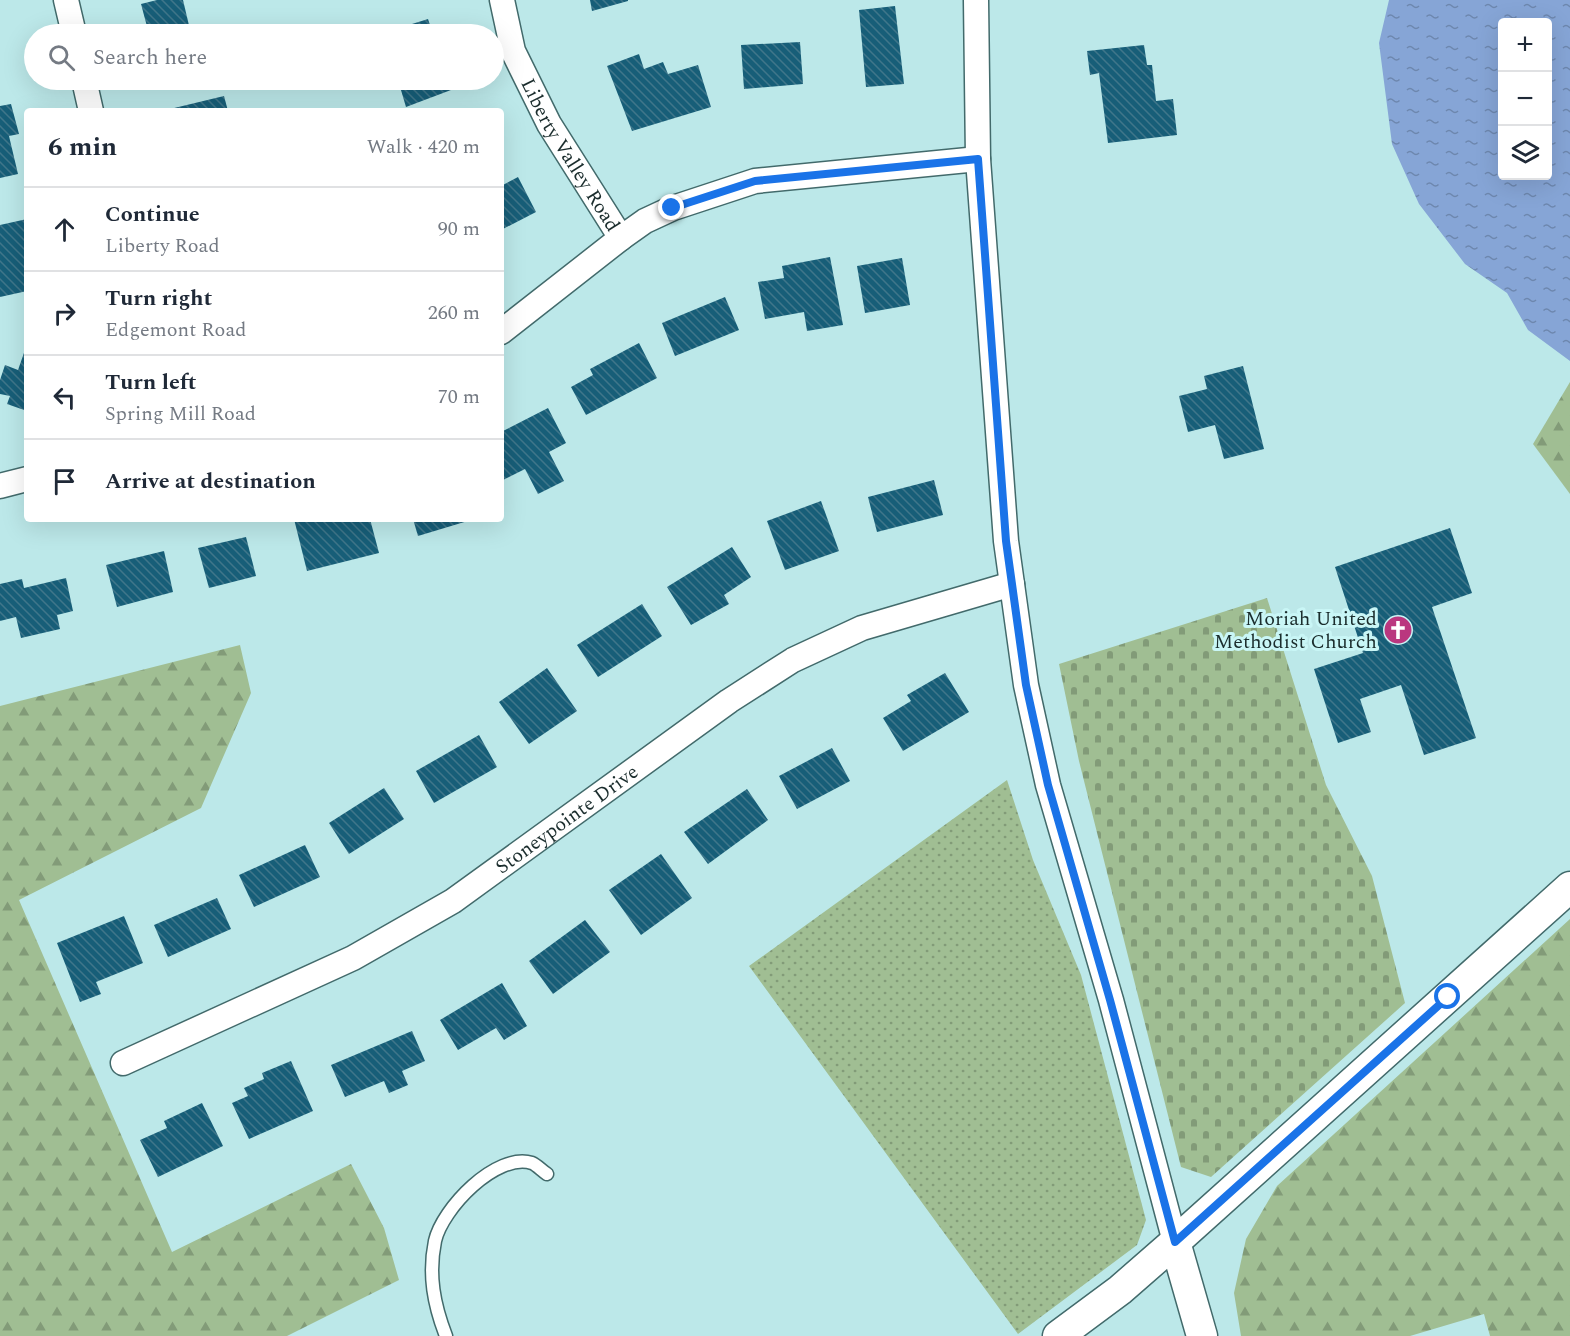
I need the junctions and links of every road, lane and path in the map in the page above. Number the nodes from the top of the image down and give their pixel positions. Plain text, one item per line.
1 (66, 0) edge
2 (502, 0) edge
3 (976, 0) edge
4 (72, 24) edge
5 (86, 90) edge
6 (90, 108) edge
7 (978, 159) junction
8 (621, 238) junction
9 (504, 330) edge
10 (24, 480) edge
11 (0, 486) edge
12 (1011, 584) junction
13 (1570, 887) edge
14 (123, 1063) dead end
15 (547, 1174) dead end
16 (1175, 1242) junction
17 (446, 1336) edge
18 (1058, 1336) edge
19 (1202, 1336) edge

1 - 4 street
2 - 8 street, Liberty Valley Road
3 - 7 street
5 - 6 street
7 - 8 street
7 - 12 street
8 - 9 street
10 - 11 street
12 - 14 street, Stoneypointe Drive
12 - 16 street
13 - 16 street
15 - 17 lane
16 - 18 street
16 - 19 street

